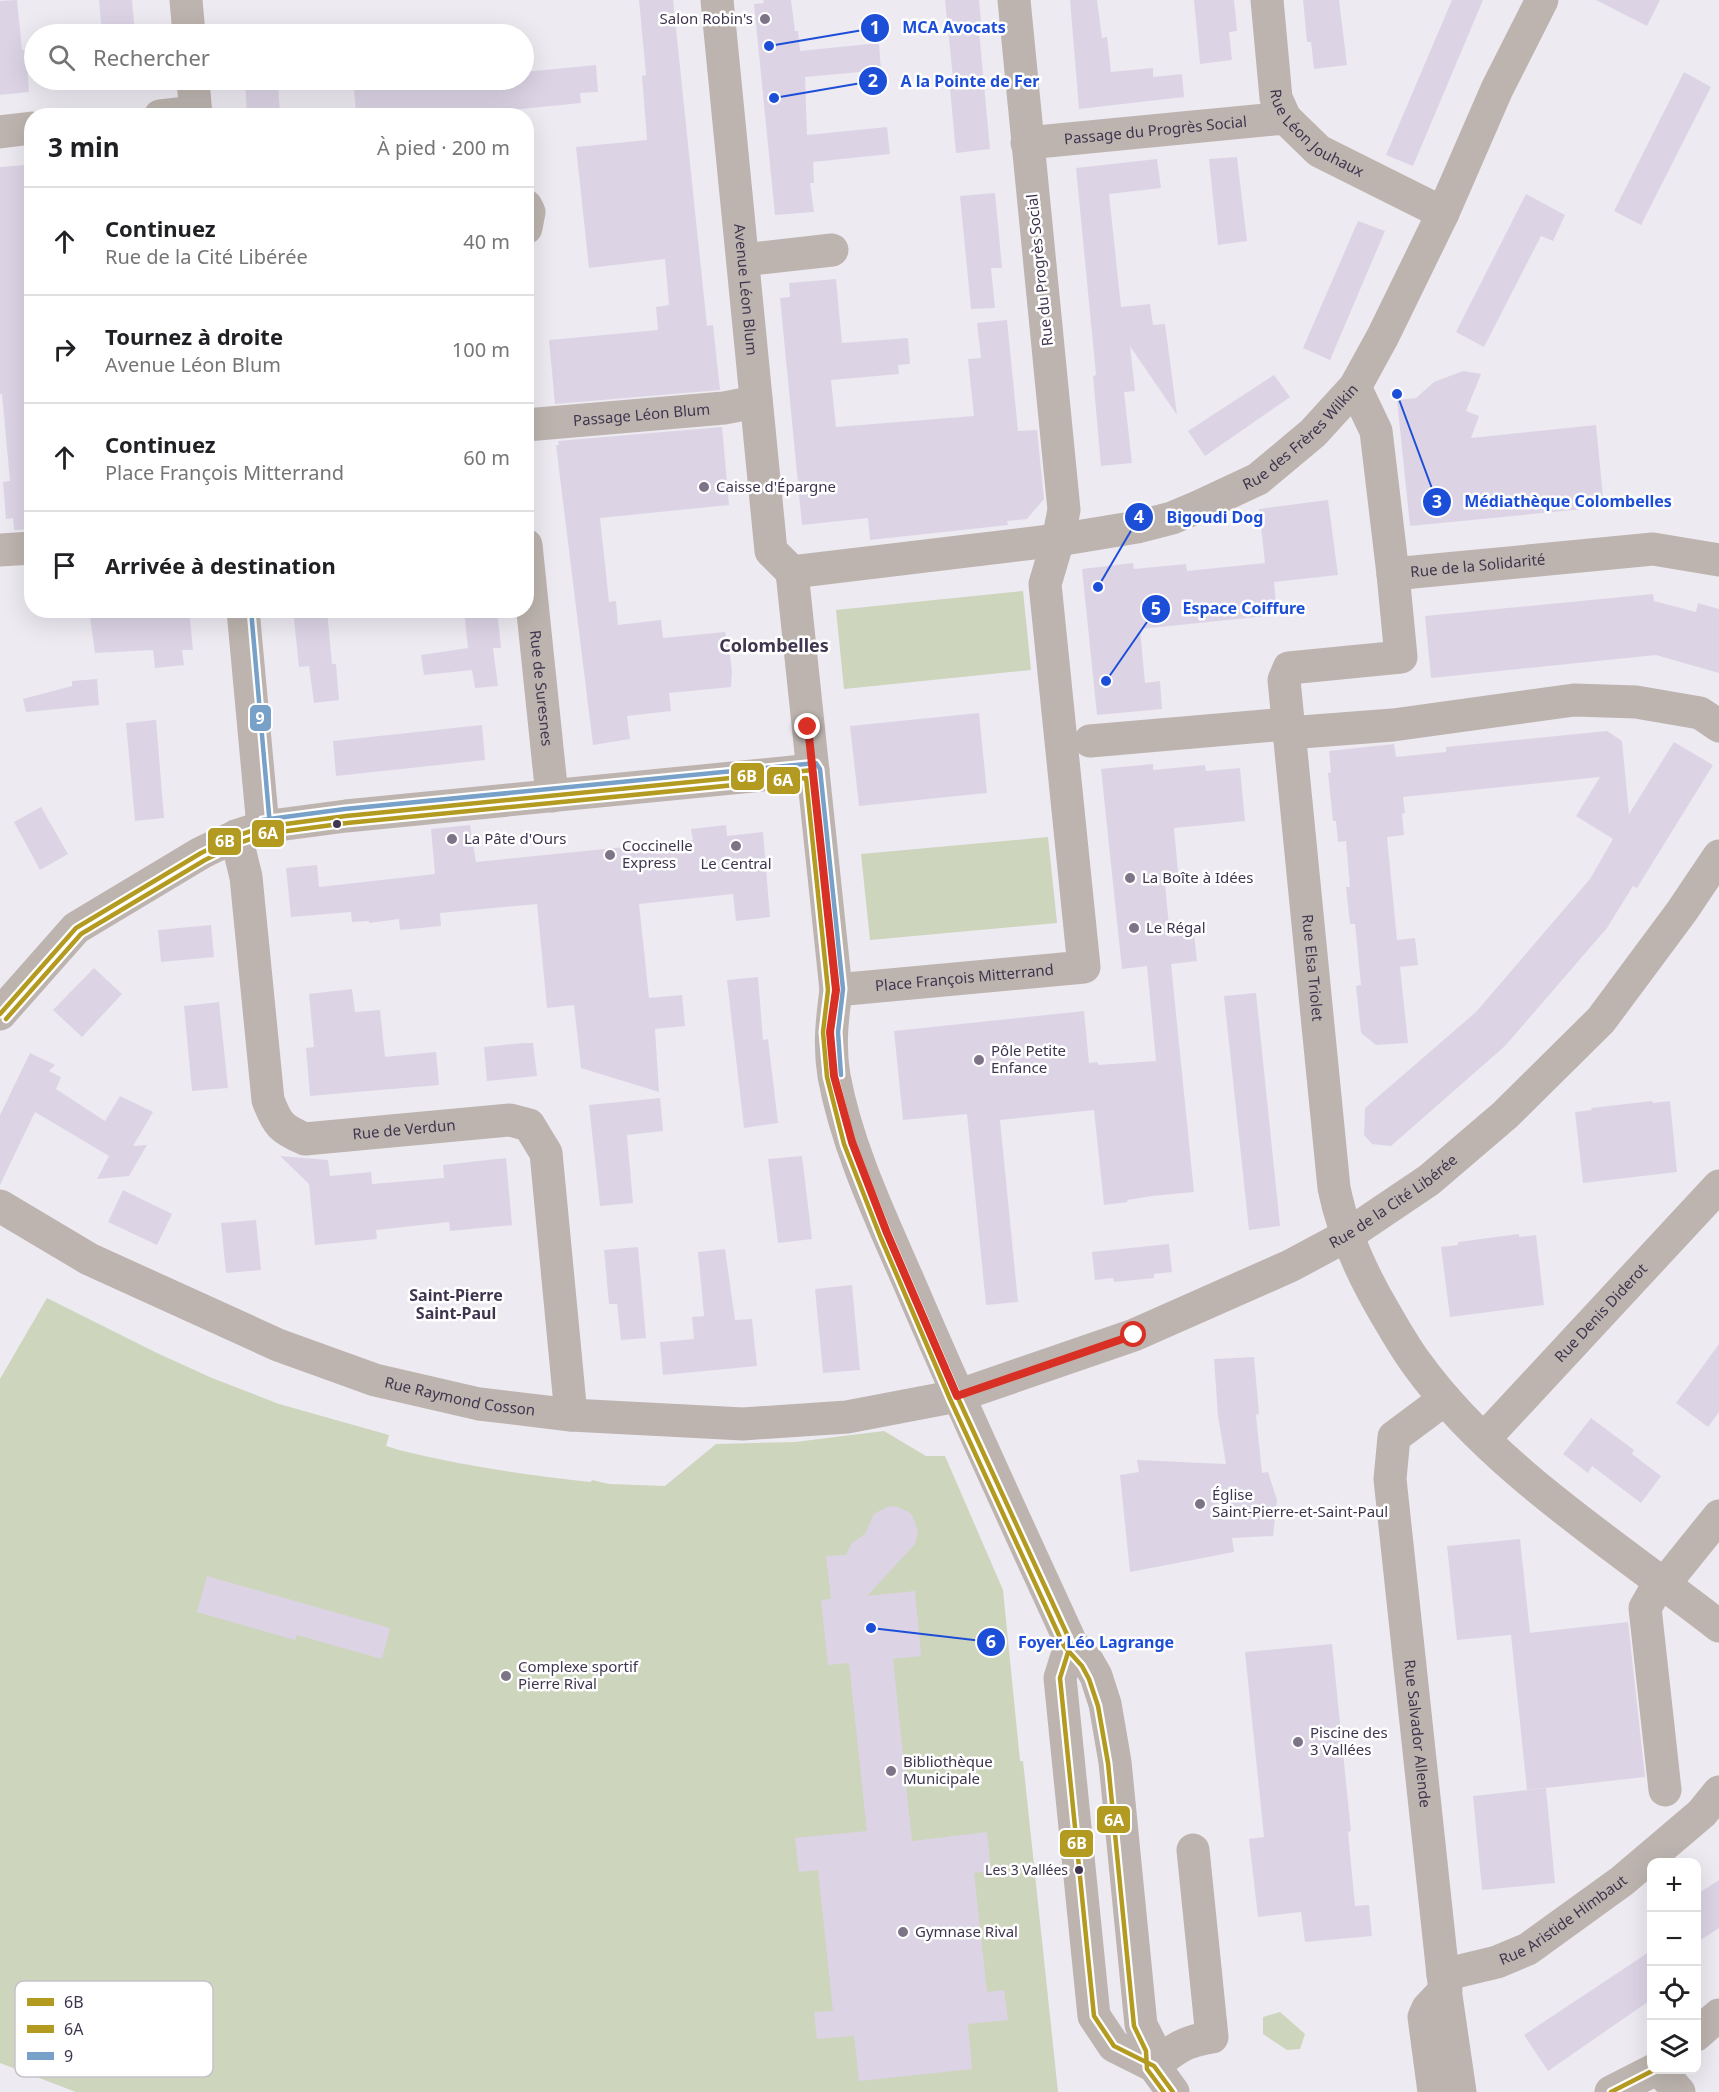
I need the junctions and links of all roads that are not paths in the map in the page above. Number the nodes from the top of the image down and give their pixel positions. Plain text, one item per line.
1 (186, 0) edge
2 (717, 0) edge
3 (1014, 0) edge
4 (1267, 0) edge
5 (1542, 0) edge
6 (188, 24) edge
7 (194, 90) edge
8 (195, 108) edge
9 (1285, 118) junction
10 (24, 129) edge
11 (0, 132) edge
12 (1027, 143) junction
13 (1443, 213) junction
14 (832, 250) dead end
15 (743, 260) junction
16 (1355, 387) junction
17 (756, 402) junction
18 (534, 424) edge
19 (1058, 540) junction
20 (24, 548) edge
21 (0, 550) edge
22 (1719, 560) edge
23 (792, 572) junction
24 (1393, 574) junction
25 (243, 618) edge
26 (534, 618) edge
27 (1287, 718) junction
28 (1719, 726) edge
29 (1090, 741) dead end
30 (813, 770) junction
31 (552, 796) junction
32 (250, 832) junction
33 (1719, 856) edge
34 (836, 990) junction
35 (0, 1014) edge
36 (1719, 1186) edge
37 (0, 1206) edge
38 (1346, 1236) junction
39 (957, 1396) junction
40 (1446, 1399) junction
41 (571, 1415) junction
42 (1484, 1439) junction
43 (1719, 1516) edge
44 (1663, 1582) junction
45 (1719, 1626) edge
46 (1071, 1643) junction
47 (1665, 1790) dead end
48 (1719, 1792) edge
49 (1193, 1850) dead end
50 (1444, 1982) junction
51 (1719, 2015) edge
52 (1701, 2030) edge
53 (1154, 2066) junction
54 (1647, 2074) edge
55 (1663, 2074) edge
56 (1173, 2092) edge
57 (1434, 2092) edge
58 (1460, 2092) edge
59 (1611, 2092) edge
60 (1679, 2092) edge

1 - 6 street
2 - 15 street, Avenue Léon Blum
3 - 12 street, Rue du Progrès Social
4 - 9 street, Rue Léon Jouhaux
5 - 13 street, Rue des Frères Wilkin
7 - 8 street
9 - 12 street, Passage du Progrès Social
9 - 13 street, Rue Léon Jouhaux
10 - 11 street
12 - 19 street, Rue du Progrès Social
13 - 16 street, Rue des Frères Wilkin
14 - 15 street
15 - 17 street, Avenue Léon Blum
16 - 19 street, Rue des Frères Wilkin
16 - 24 street, Rue de la Solidarité
17 - 18 street, Passage Léon Blum
17 - 23 street, Avenue Léon Blum
19 - 23 street, Rue des Frères Wilkin
19 - 34 street, Place François Mitterrand
20 - 21 street
22 - 24 street, Rue de la Solidarité
23 - 30 street
24 - 27 street, Rue Elsa Triolet
25 - 32 street, Rue de Verdun
26 - 31 street, Rue de Suresnes
27 - 28 street
27 - 29 street
27 - 38 street, Rue Elsa Triolet
30 - 31 street
30 - 34 street
31 - 32 street
32 - 35 street
32 - 41 street, Rue de Verdun
33 - 38 street, Rue de la Cité Libérée
34 - 39 street
36 - 42 street, Rue Denis Diderot
37 - 41 street, Rue Raymond Cosson
38 - 39 street, Rue de la Cité Libérée
38 - 40 street
39 - 41 street, Rue Raymond Cosson
39 - 46 street
40 - 42 street
40 - 50 street, Rue Salvador Allende
42 - 44 street
43 - 44 street
44 - 45 street
44 - 47 street
46 - 53 street
46 - 53 street
48 - 50 street, Rue Aristide Himbaut
49 - 53 street
50 - 57 street
50 - 58 street, Rue Salvador Allende
51 - 52 street
53 - 56 street
54 - 59 street
55 - 60 street

